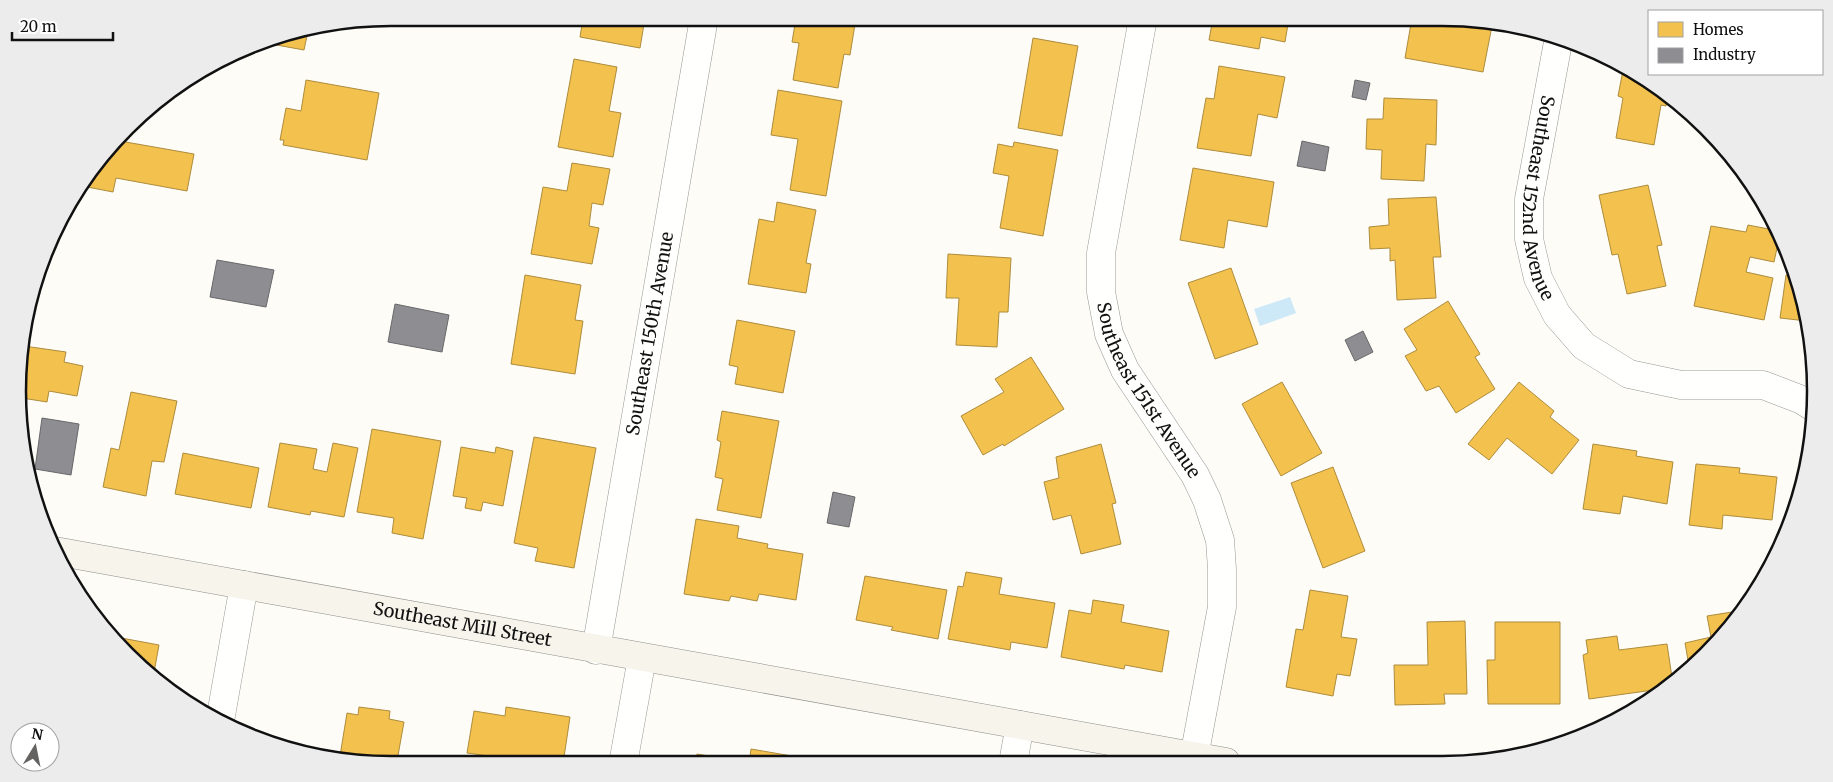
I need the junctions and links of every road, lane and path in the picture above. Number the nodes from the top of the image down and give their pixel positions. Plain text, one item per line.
1 (703, 26) edge
2 (1142, 26) edge
3 (1557, 46) edge
4 (1807, 403) edge
5 (64, 553) edge
6 (244, 585) junction
7 (596, 650) junction
8 (642, 658) junction
9 (221, 714) edge
10 (1020, 725) junction
11 (624, 756) edge
12 (1014, 756) edge
13 (1189, 756) edge
14 (1194, 756) edge

1 - 7 street, Southeast 150th Avenue
2 - 14 street, Southeast 151st Avenue
3 - 4 street, Southeast 152nd Avenue
5 - 6 street, Southeast Mill Street
6 - 7 street, Southeast Mill Street
6 - 9 street
7 - 8 street, Southeast Mill Street
8 - 10 street, Southeast Mill Street
8 - 11 street
10 - 12 street
10 - 13 street, Southeast Mill Street

